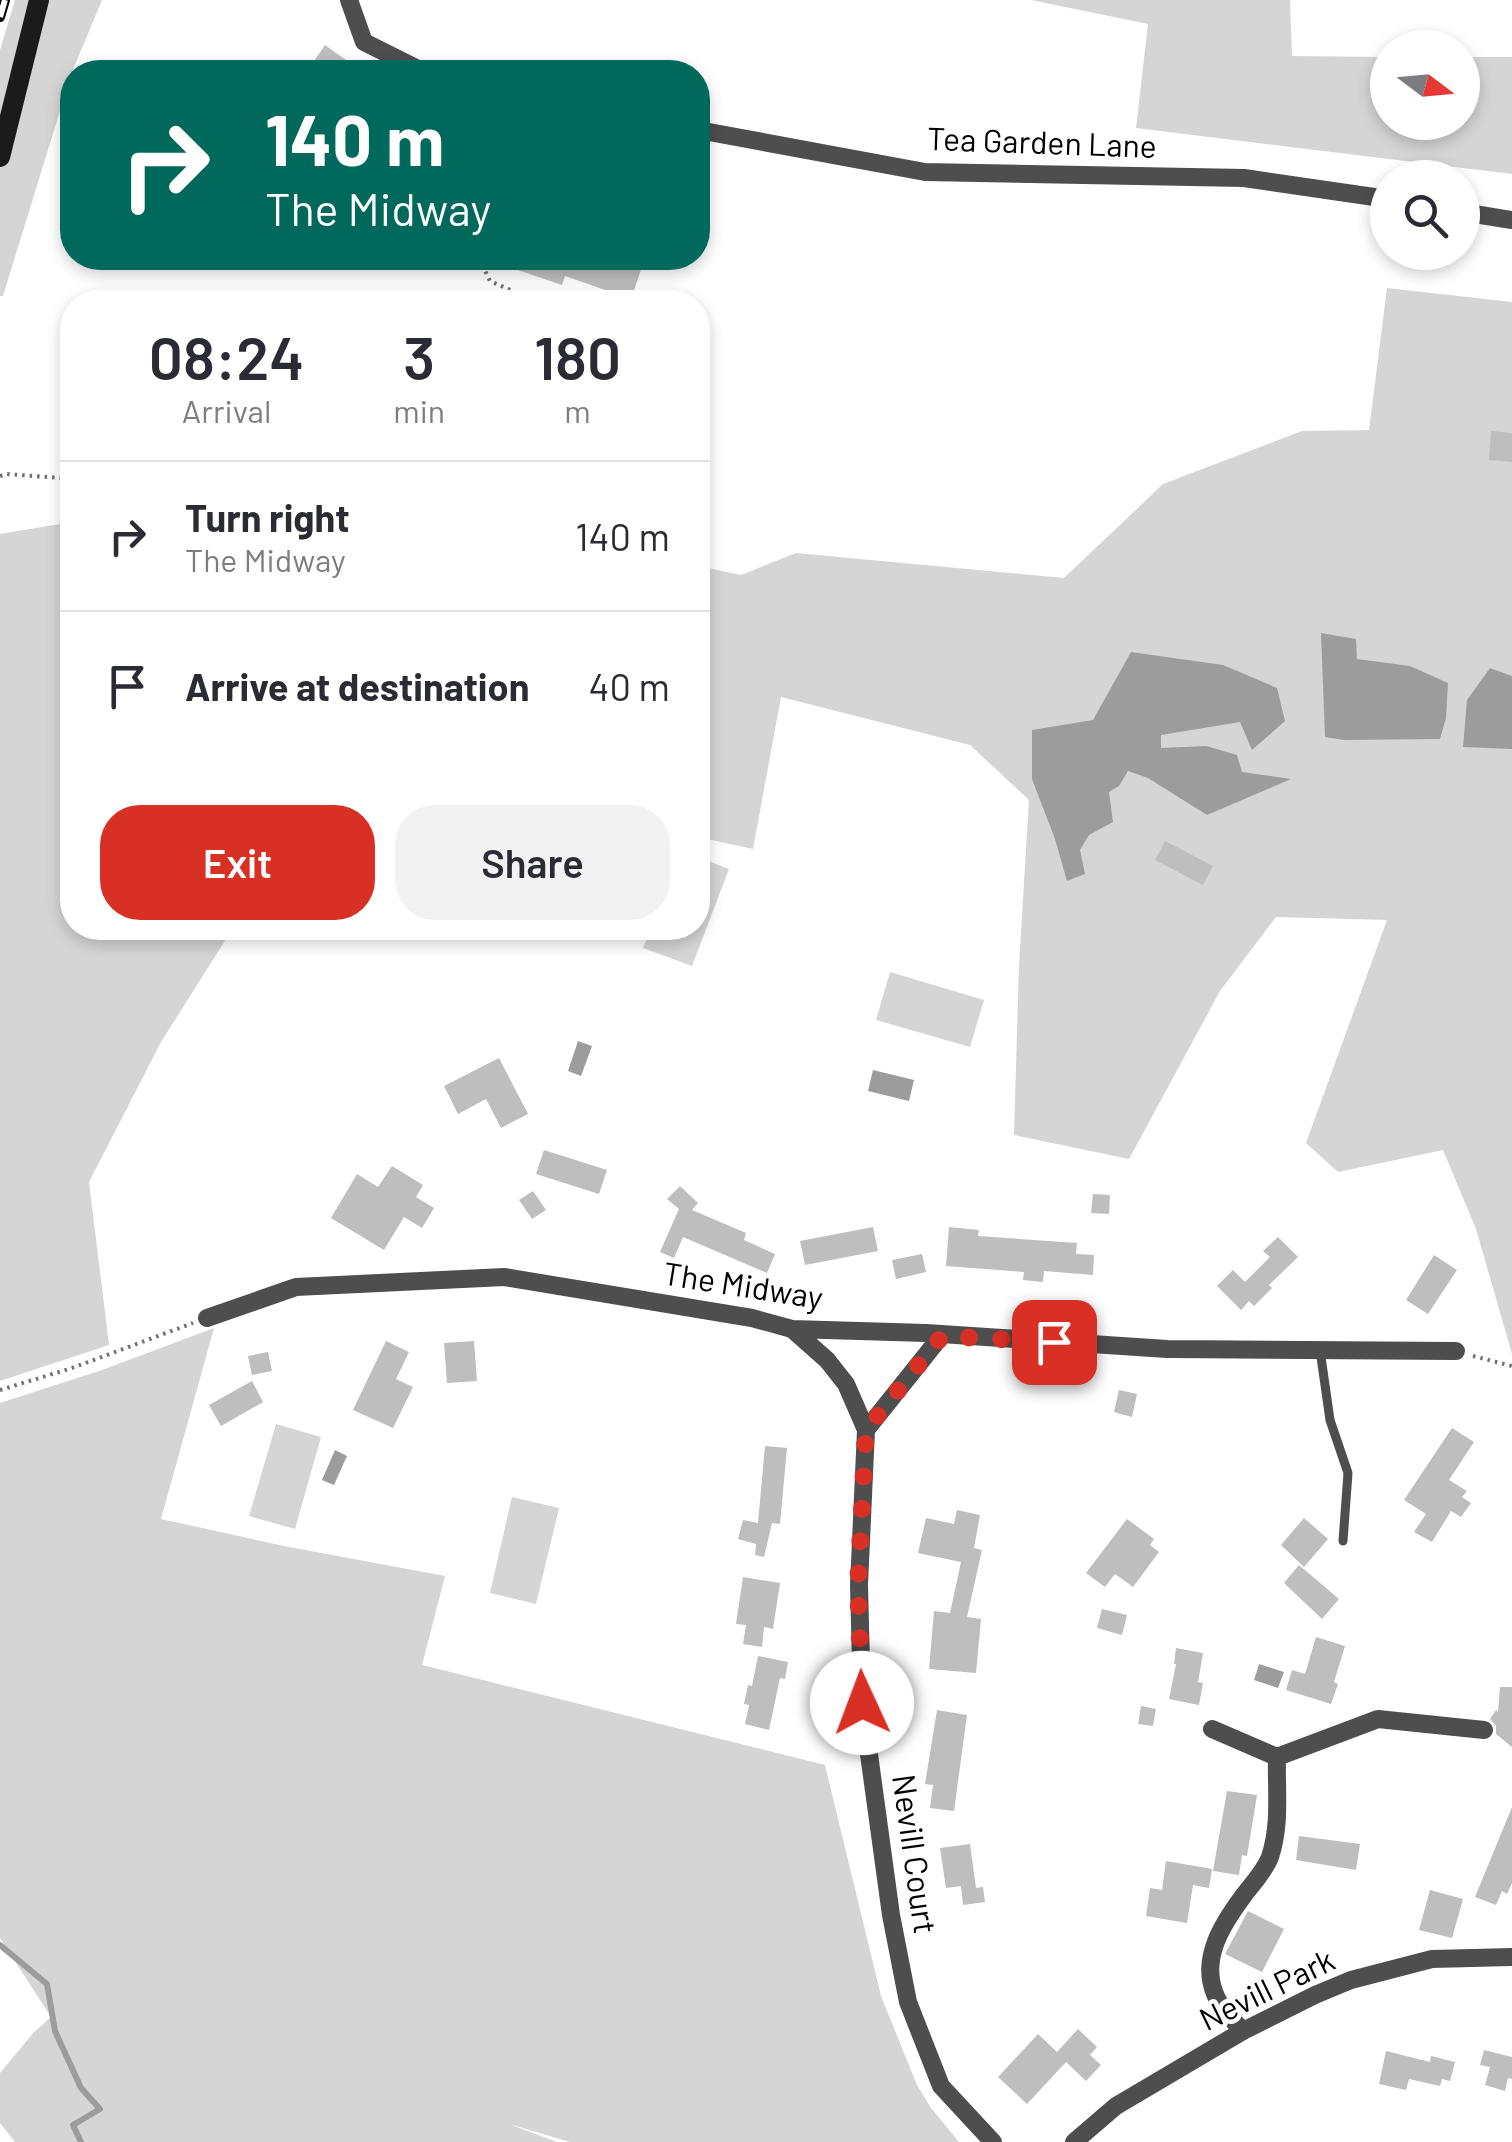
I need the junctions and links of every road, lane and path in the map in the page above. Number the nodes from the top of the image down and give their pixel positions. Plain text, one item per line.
1 (40, 0) edge
2 (348, 0) edge
3 (400, 60) edge
4 (710, 132) edge
5 (0, 156) edge
6 (1370, 196) edge
7 (1480, 215) edge
8 (1512, 220) edge
9 (485, 270) edge
10 (510, 290) edge
11 (0, 476) edge
12 (60, 478) edge
13 (207, 1318) joint
14 (792, 1329) junction
15 (942, 1336) junction
16 (1320, 1350) junction
17 (1456, 1351) joint
18 (1512, 1366) edge
19 (0, 1390) edge
20 (866, 1430) junction
21 (1344, 1541) dead end
22 (1212, 1729) dead end
23 (1484, 1730) dead end
24 (1278, 1758) junction
25 (1512, 1957) edge
26 (1243, 2030) junction
27 (992, 2142) edge
28 (1074, 2142) edge

1 - 5 street
2 - 3 street
4 - 6 street, Tea Garden Lane
7 - 8 street
9 - 10 path
11 - 12 path
13 - 14 street, The Midway
13 - 19 path
14 - 15 street, The Midway
14 - 20 street
15 - 16 street, The Midway
15 - 20 street
16 - 17 street, The Midway
16 - 21 lane
17 - 18 path
20 - 27 street, Nevill Court
22 - 24 street
23 - 24 street
24 - 26 street
25 - 26 street, Nevill Park
26 - 28 street, Nevill Park

